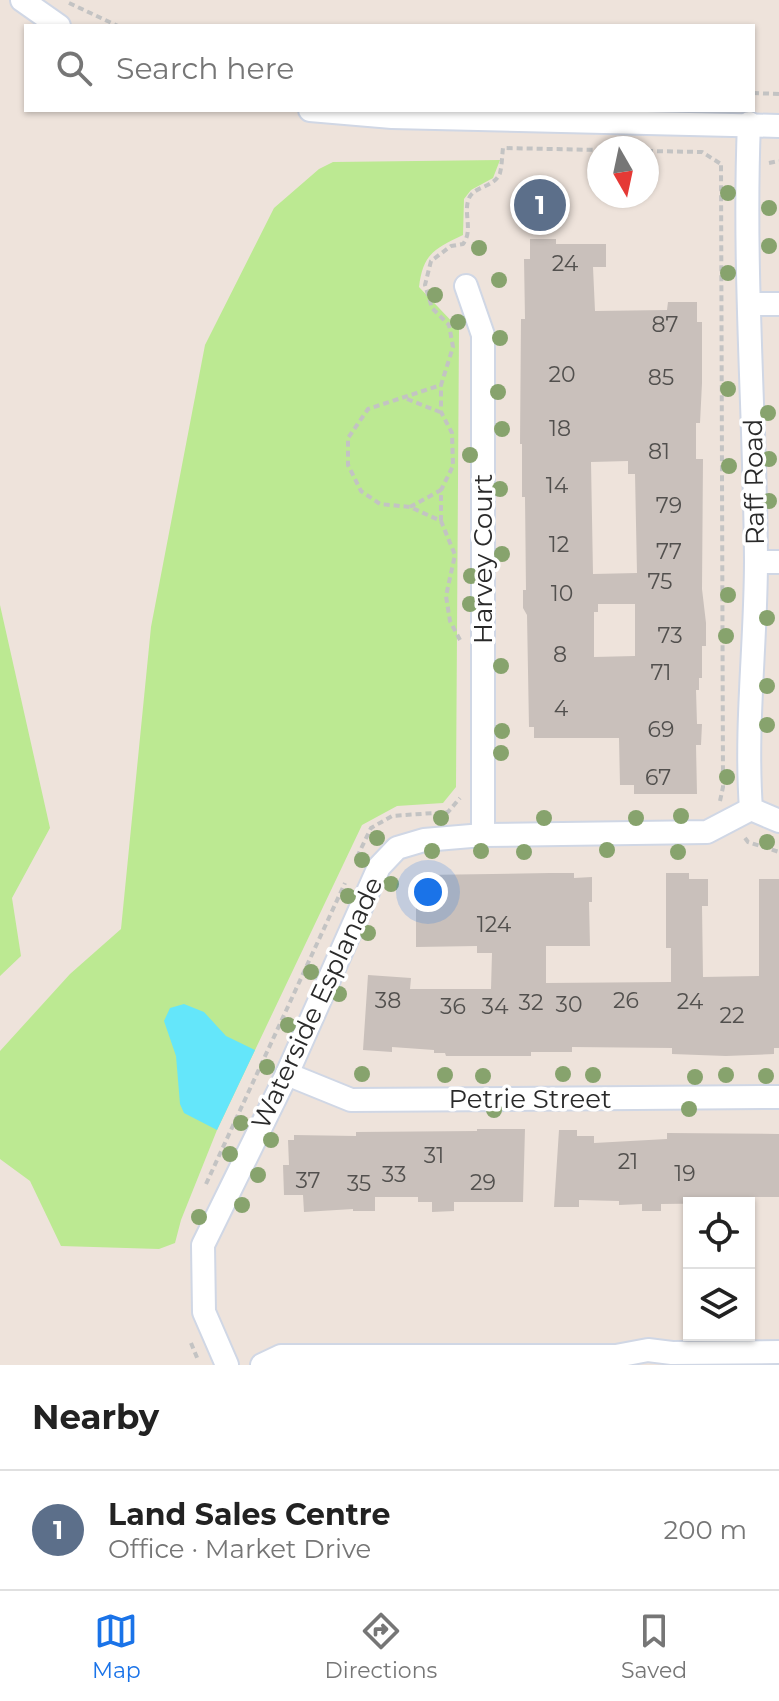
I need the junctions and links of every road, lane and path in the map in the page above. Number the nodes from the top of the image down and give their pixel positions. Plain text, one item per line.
1 (22, 0) edge
2 (64, 0) edge
3 (56, 24) edge
4 (114, 24) edge
5 (755, 93) edge
6 (779, 94) edge
7 (333, 112) edge
8 (749, 123) junction
9 (779, 126) edge
10 (587, 150) edge
11 (659, 151) edge
12 (779, 161) edge
13 (747, 164) junction
14 (721, 165) junction
15 (466, 286) dead end
16 (749, 304) junction
17 (779, 304) edge
18 (441, 385) junction
19 (405, 399) junction
20 (441, 412) junction
21 (441, 490) junction
22 (410, 507) junction
23 (441, 521) junction
24 (756, 562) junction
25 (779, 562) edge
26 (461, 642) dead end
27 (463, 795) dead end
28 (751, 809) junction
29 (448, 812) dead end
30 (729, 820) junction
31 (779, 821) edge
32 (483, 835) junction
33 (779, 852) edge
34 (287, 1074) junction
35 (779, 1097) edge
36 (779, 1352) edge
37 (227, 1365) edge
38 (262, 1365) edge

1 - 3 street
2 - 4 path
5 - 6 path
7 - 8 street
8 - 9 street
8 - 13 street, Raff Road
10 - 18 path
11 - 14 path
12 - 13 path
13 - 14 path
13 - 16 street, Raff Road
14 - 30 path
15 - 32 street, Harvey Court
16 - 17 street
16 - 24 street, Raff Road
18 - 19 path
18 - 20 path
19 - 20 path
19 - 22 path
20 - 21 path
21 - 22 path
21 - 23 path
22 - 23 path
23 - 26 path
24 - 25 street
24 - 28 street, Raff Road
27 - 29 path
28 - 30 street, Waterside Esplanade
28 - 31 street
30 - 32 street, Waterside Esplanade
30 - 33 path
32 - 34 street, Waterside Esplanade
34 - 35 street, Petrie Street
34 - 37 street, Waterside Esplanade
36 - 38 street

